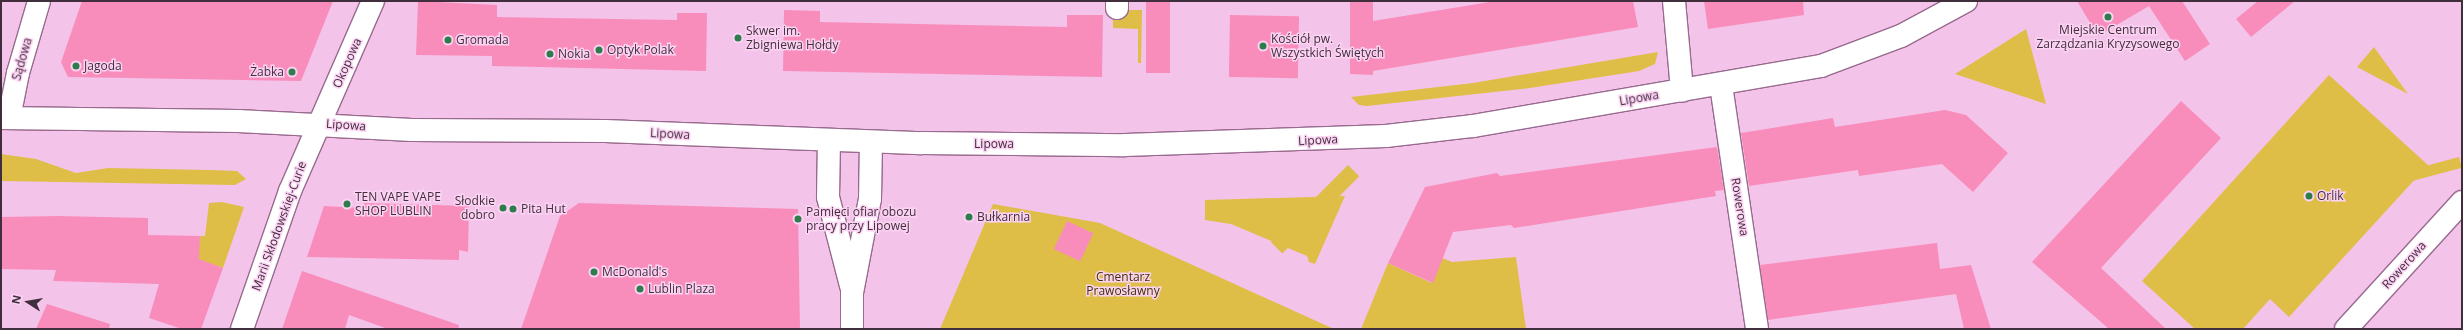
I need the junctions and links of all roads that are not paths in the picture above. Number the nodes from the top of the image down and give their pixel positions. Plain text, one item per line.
1 (373, 1) edge
2 (1674, 1) edge
3 (1966, 1) edge
4 (37, 8) edge
5 (1721, 85) junction
6 (1682, 91) junction
7 (5, 118) edge
8 (318, 124) junction
9 (829, 140) junction
10 (871, 142) junction
11 (2462, 202) edge
12 (852, 293) junction
13 (242, 329) edge
14 (852, 329) edge
15 (1758, 329) edge
16 (2346, 329) edge

1 - 8 street, Okopowa
2 - 6 street
3 - 5 street, Lipowa
4 - 7 street, Sądowa
5 - 6 street, Lipowa
5 - 15 street, Rowerowa
6 - 10 street, Lipowa
7 - 8 street, Lipowa
8 - 9 street, Lipowa
8 - 13 street, Marii Skłodowskiej-Curie
9 - 10 street, Lipowa
9 - 12 street
10 - 12 street
11 - 16 street, Rowerowa
12 - 14 street

